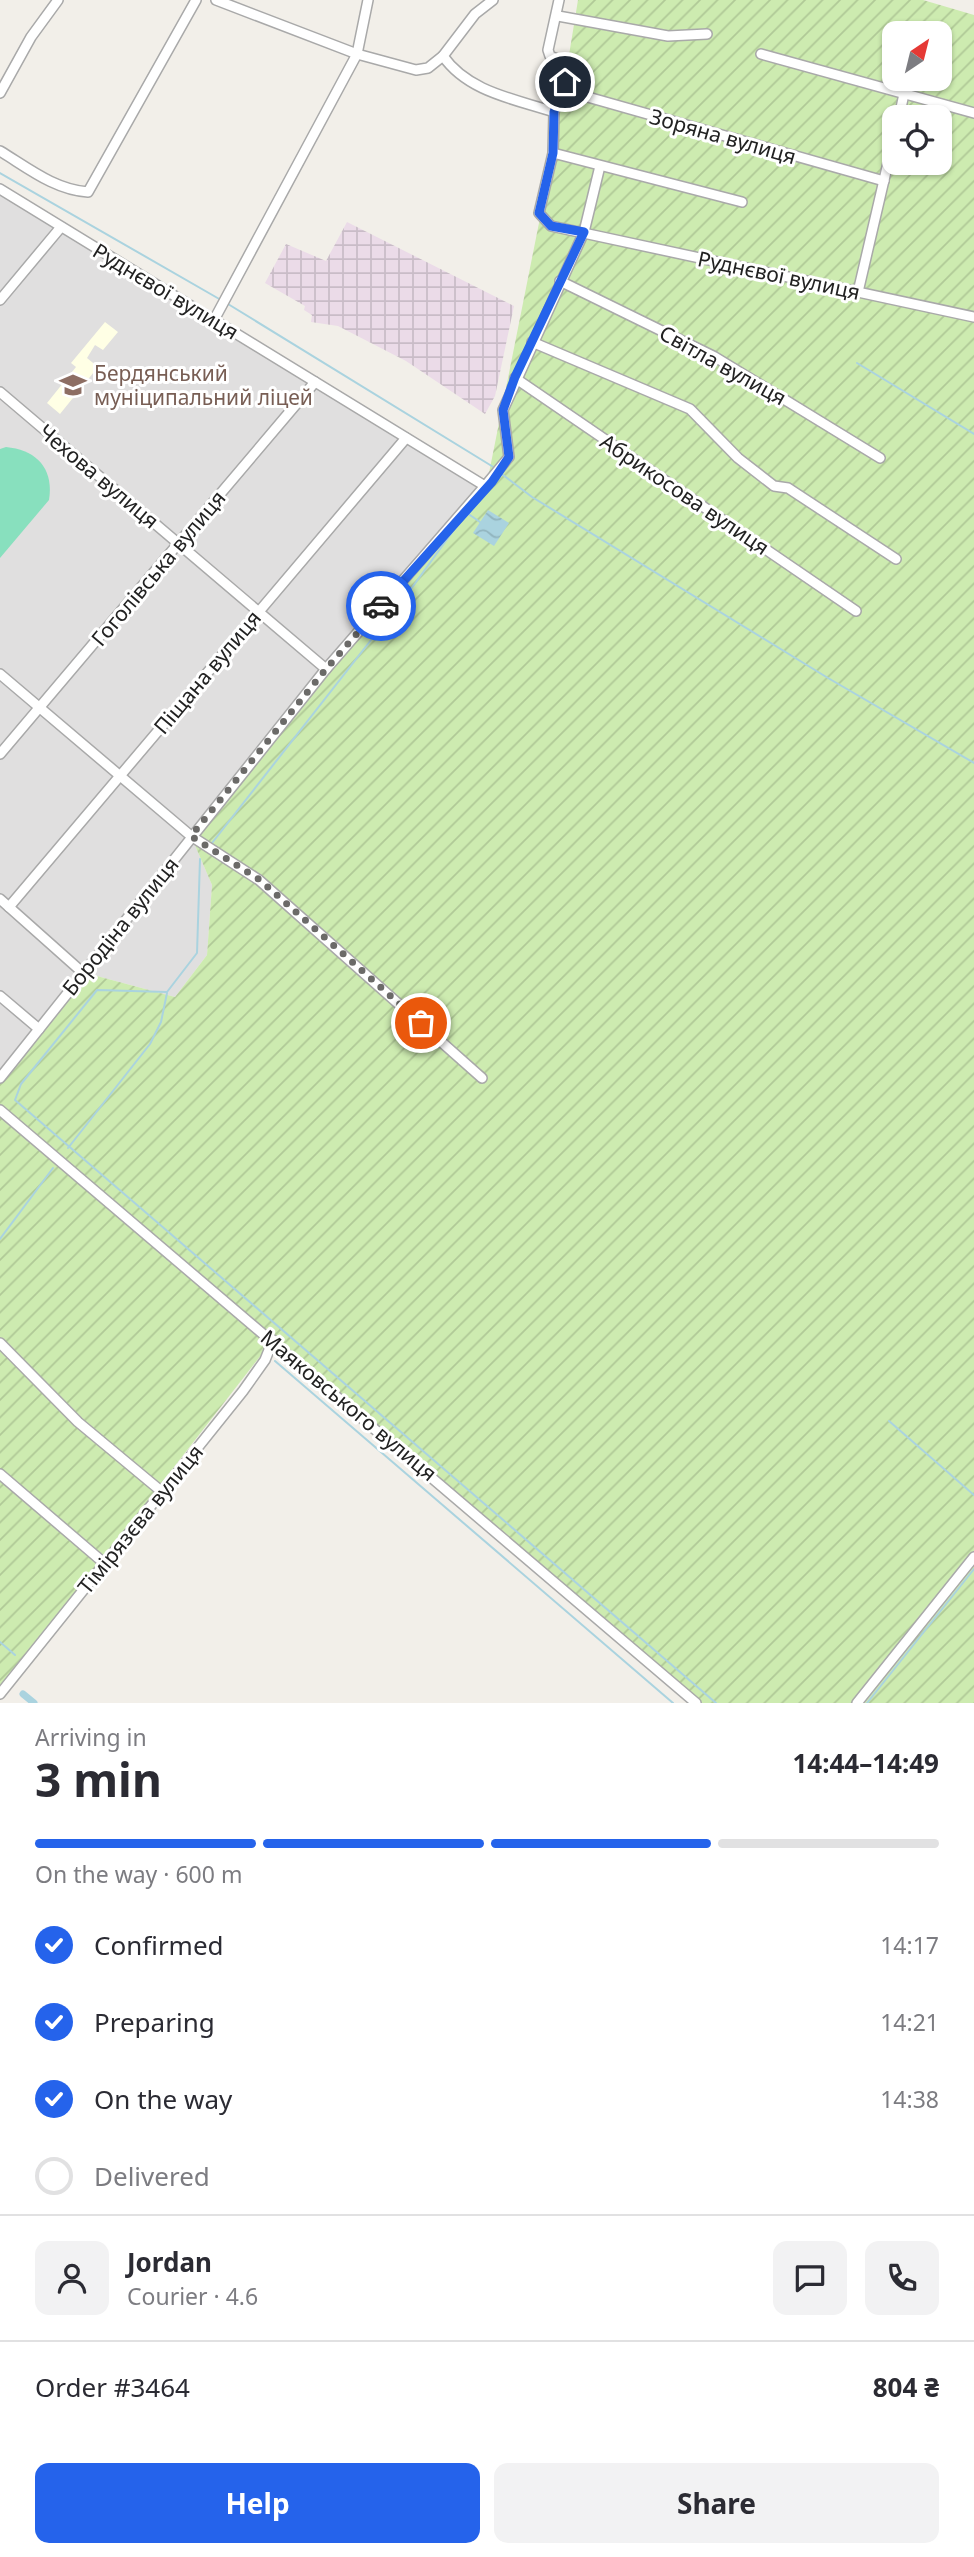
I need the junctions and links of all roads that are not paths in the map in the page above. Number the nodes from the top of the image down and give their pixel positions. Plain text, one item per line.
1 (58, 0) edge
2 (196, 0) edge
3 (216, 0) edge
4 (368, 0) edge
5 (493, 0) edge
6 (559, 0) edge
7 (558, 16) junction
8 (707, 34) dead end
9 (357, 54) junction
10 (761, 54) dead end
11 (443, 57) junction
12 (562, 90) junction
13 (0, 93) edge
14 (904, 94) junction
15 (902, 105) edge
16 (554, 112) junction
17 (974, 113) edge
18 (0, 151) edge
19 (553, 153) junction
20 (600, 166) junction
21 (885, 175) edge
22 (884, 181) junction
23 (0, 189) edge
24 (742, 202) dead end
25 (61, 227) junction
26 (584, 232) junction
27 (560, 281) junction
28 (858, 292) junction
29 (0, 300) edge
30 (974, 317) edge
31 (214, 320) junction
32 (532, 342) junction
33 (515, 377) junction
34 (315, 382) junction
35 (0, 392) edge
36 (406, 438) junction
37 (880, 458) dead end
38 (489, 484) junction
39 (178, 544) junction
40 (897, 559) dead end
41 (856, 611) dead end
42 (259, 612) junction
43 (326, 669) junction
44 (0, 674) edge
45 (40, 708) junction
46 (0, 754) edge
47 (120, 775) junction
48 (191, 836) junction
49 (0, 899) edge
50 (9, 907) junction
51 (82, 972) junction
52 (0, 996) edge
53 (39, 1029) junction
54 (482, 1078) dead end
55 (0, 1079) edge
56 (0, 1110) edge
57 (272, 1340) junction
58 (0, 1343) edge
59 (0, 1474) edge
60 (161, 1491) junction
61 (974, 1557) edge
62 (104, 1563) junction
63 (0, 1694) edge
64 (696, 1703) edge
65 (858, 1703) edge

1 - 13 street
2 - 18 street
3 - 9 street
4 - 9 street
5 - 11 street
6 - 7 street, Руднєвої вулиця
7 - 8 street
7 - 12 street, Руднєвої вулиця
9 - 11 street
9 - 31 street
10 - 14 street
11 - 16 street
12 - 16 street, Руднєвої вулиця
12 - 22 street, Зоряна вулиця
14 - 15 street
14 - 17 street
16 - 19 street, Руднєвої вулиця
19 - 20 street
19 - 26 street, Руднєвої вулиця
20 - 24 street
20 - 26 street
21 - 22 street
22 - 28 street
23 - 25 street, Руднєвої вулиця
25 - 29 street
25 - 31 street, Руднєвої вулиця
26 - 27 street
26 - 28 street, Руднєвої вулиця
27 - 32 street
27 - 37 street, Світла вулиця
28 - 30 street, Руднєвої вулиця
31 - 34 street, Руднєвої вулиця
32 - 33 street
32 - 40 street
33 - 38 street
33 - 41 street, Абрикосова вулиця
34 - 36 street, Руднєвої вулиця
34 - 39 street, Гоголівська вулиця
35 - 39 street, Чехова вулиця
36 - 38 street, Руднєвої вулиця
36 - 42 street, Піщана вулиця
38 - 43 street, Бородіна вулиця
39 - 42 street, Чехова вулиця
39 - 45 street, Гоголівська вулиця
42 - 43 street, Чехова вулиця
42 - 47 street, Піщана вулиця
43 - 48 street, Бородіна вулиця
44 - 45 street
45 - 46 street, Гоголівська вулиця
45 - 47 street
47 - 48 street
47 - 50 street, Піщана вулиця
48 - 51 street, Бородіна вулиця
48 - 54 street
49 - 50 street
50 - 51 street
51 - 53 street, Бородіна вулиця
52 - 53 street
53 - 55 street, Бородіна вулиця
56 - 57 street, Маяковського вулиця
57 - 60 street, Тімірязєва вулиця
57 - 64 street, Маяковського вулиця
58 - 60 street
59 - 62 street
60 - 62 street, Тімірязєва вулиця
61 - 65 street
62 - 63 street, Тімірязєва вулиця

